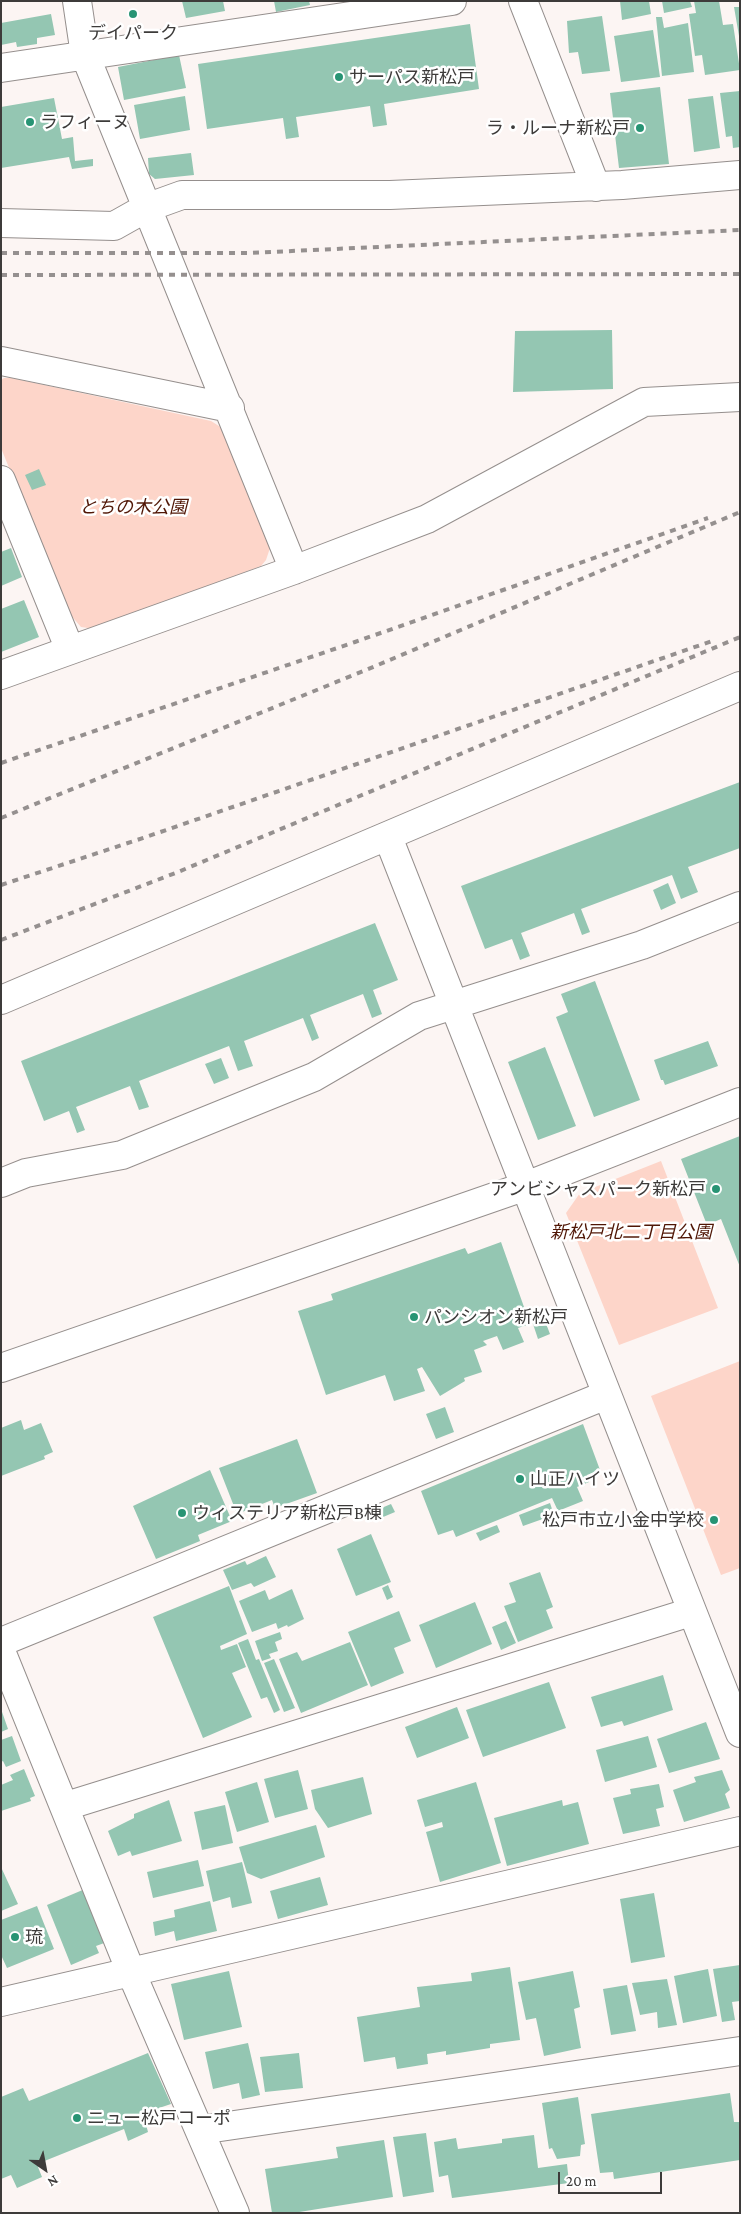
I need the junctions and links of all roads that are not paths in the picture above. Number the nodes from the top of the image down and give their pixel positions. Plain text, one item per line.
1 (77, 1) edge
2 (452, 1) edge
3 (523, 1) edge
4 (86, 55) junction
5 (1, 68) edge
6 (740, 175) edge
7 (596, 187) junction
8 (146, 208) junction
9 (1, 223) edge
10 (1, 362) edge
11 (740, 397) edge
12 (230, 408) junction
13 (1, 480) edge
14 (294, 570) junction
15 (70, 650) junction
16 (1, 675) edge
17 (740, 686) edge
18 (388, 837) junction
19 (740, 906) edge
20 (1, 1000) edge
21 (453, 1003) junction
22 (740, 1102) edge
23 (1, 1183) edge
24 (526, 1186) junction
25 (1, 1368) edge
26 (606, 1394) junction
27 (691, 1612) junction
28 (1, 1642) edge
29 (1, 1650) edge
30 (740, 1733) edge
31 (66, 1806) junction
32 (740, 1831) edge
33 (131, 1972) junction
34 (1, 2002) edge
35 (740, 2050) edge
36 (200, 2130) junction
37 (235, 2213) edge

1 - 4 street
2 - 4 street
3 - 7 street
4 - 5 street
4 - 8 street
6 - 7 street
7 - 8 street
8 - 9 street
8 - 12 street
10 - 12 street
11 - 14 street
12 - 14 street
13 - 15 street
14 - 15 street
15 - 16 street
17 - 18 street
18 - 20 street
18 - 21 street
19 - 21 street
21 - 23 street
21 - 24 street
22 - 24 street
24 - 25 street
24 - 26 street
26 - 27 street
26 - 28 street
27 - 30 street
27 - 31 street
29 - 31 street
31 - 33 street
32 - 33 street
33 - 34 street
33 - 36 street
35 - 36 street
36 - 37 street

